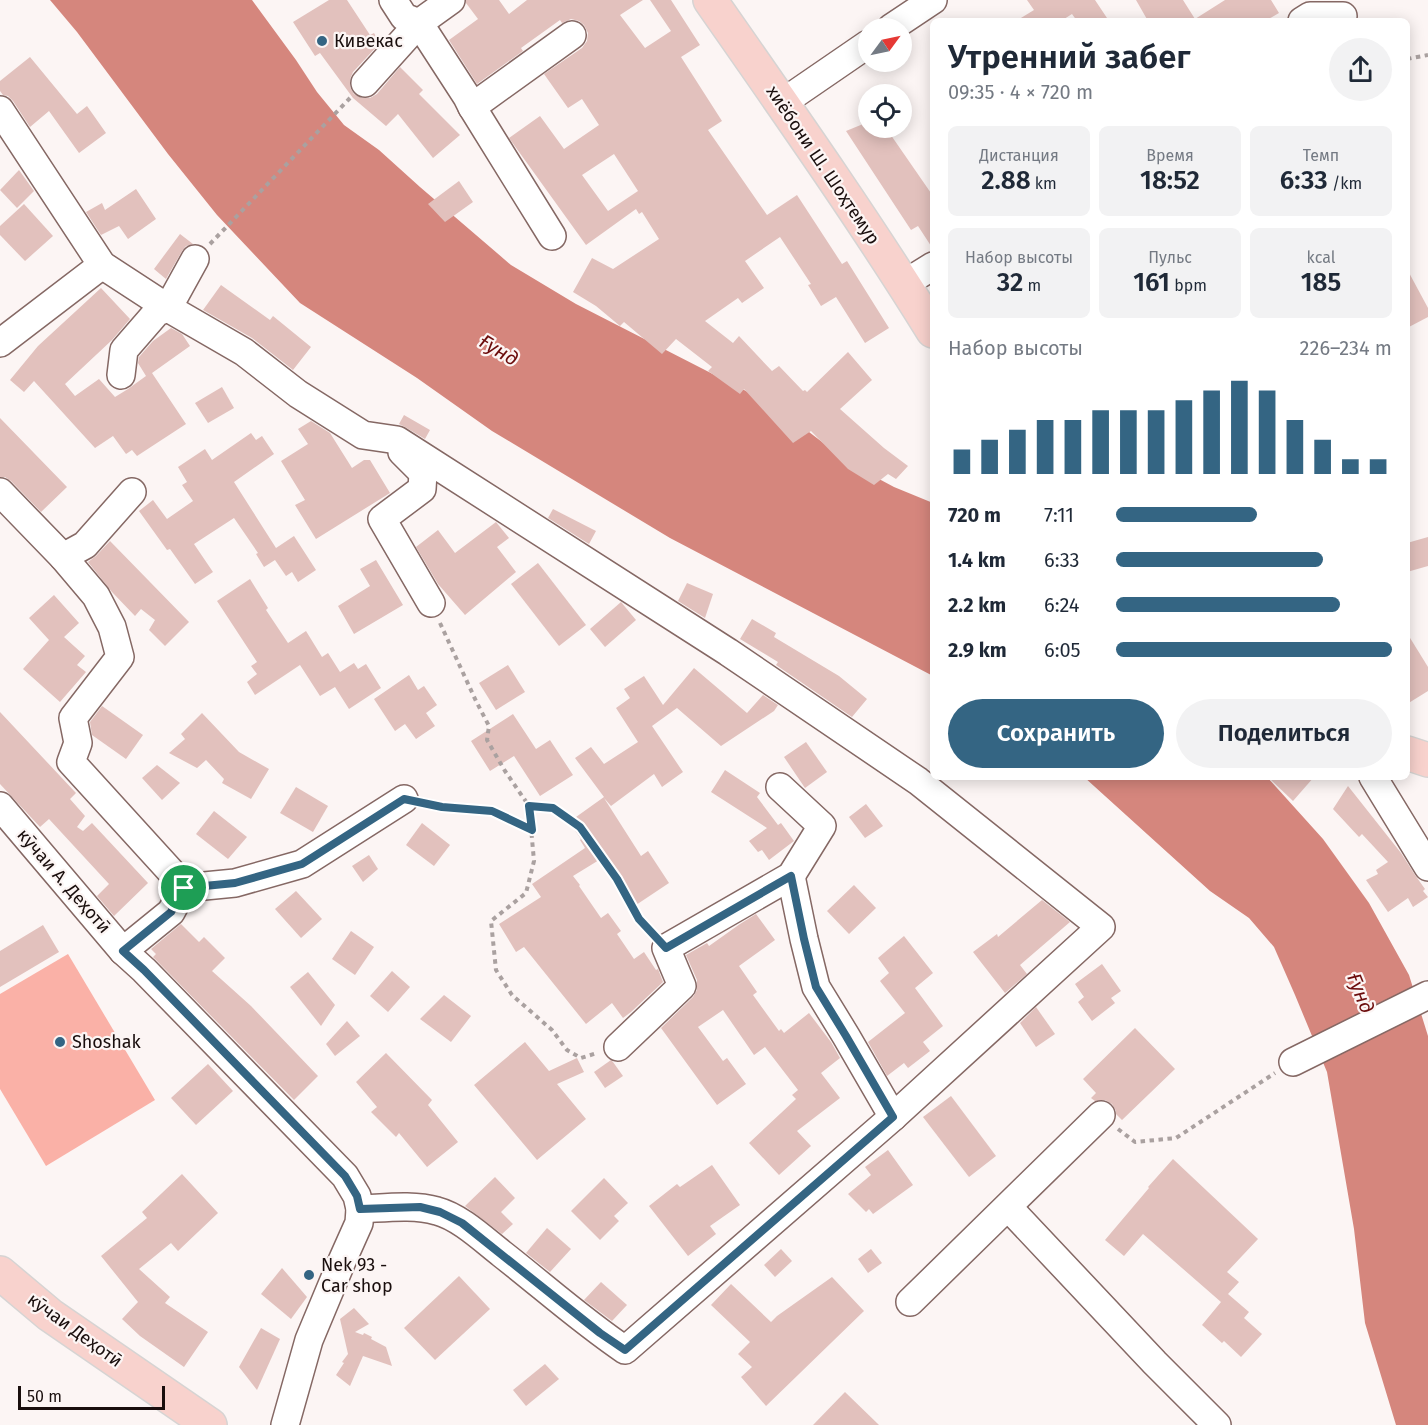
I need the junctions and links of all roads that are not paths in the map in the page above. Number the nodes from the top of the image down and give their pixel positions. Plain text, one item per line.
1 (393, 0) edge
2 (451, 0) edge
3 (710, 0) edge
4 (933, 0) edge
5 (1343, 16) dead end
6 (906, 18) edge
7 (1307, 18) edge
8 (419, 23) junction
9 (572, 35) dead end
10 (858, 51) edge
11 (365, 83) road end
12 (782, 102) junction
13 (472, 107) junction
14 (0, 110) edge
15 (552, 236) dead end
16 (195, 259) road end
17 (102, 266) junction
18 (930, 268) edge
19 (904, 285) junction
20 (168, 308) junction
21 (930, 326) edge
22 (0, 343) edge
23 (121, 375) dead end
24 (397, 440) junction
25 (0, 492) edge
26 (132, 492) dead end
27 (63, 557) junction
28 (431, 603) road end
29 (1410, 754) edge
30 (1428, 760) edge
31 (1375, 780) edge
32 (780, 787) dead end
33 (404, 799) road end
34 (0, 807) edge
35 (1428, 867) edge
36 (791, 876) junction
37 (184, 888) junction
38 (123, 951) junction
39 (1428, 994) edge
40 (618, 1047) road end
41 (1293, 1062) road end
42 (1101, 1115) road end
43 (893, 1117) junction
44 (1008, 1207) junction
45 (360, 1209) junction
46 (0, 1273) edge
47 (910, 1302) dead end
48 (210, 1425) edge
49 (285, 1425) edge
50 (1217, 1425) edge

1 - 8 street
2 - 8 street
3 - 12 main road, хиёбони Ш. Шоҳтемур
4 - 6 street
5 - 7 street
8 - 11 street
8 - 13 street
9 - 13 street
10 - 12 street
12 - 19 main road, хиёбони Ш. Шоҳтемур
13 - 15 street
14 - 17 street
16 - 20 street
17 - 20 street
17 - 22 street
18 - 19 street
19 - 21 main road, хиёбони Ш. Шоҳтемур
20 - 23 street
20 - 24 street
24 - 28 street
24 - 43 street
25 - 27 street
26 - 27 street
27 - 37 street
29 - 30 main road
31 - 35 street
32 - 36 street
33 - 37 street
34 - 38 street, кӯчаи А. Деҳотӣ
36 - 40 street
36 - 43 street
37 - 38 street
38 - 45 street, кӯчаи А. Деҳотӣ
39 - 41 street
42 - 44 street
43 - 45 street
44 - 47 street
44 - 50 street
45 - 49 street
46 - 48 main road, кӯчаи Деҳотӣ

